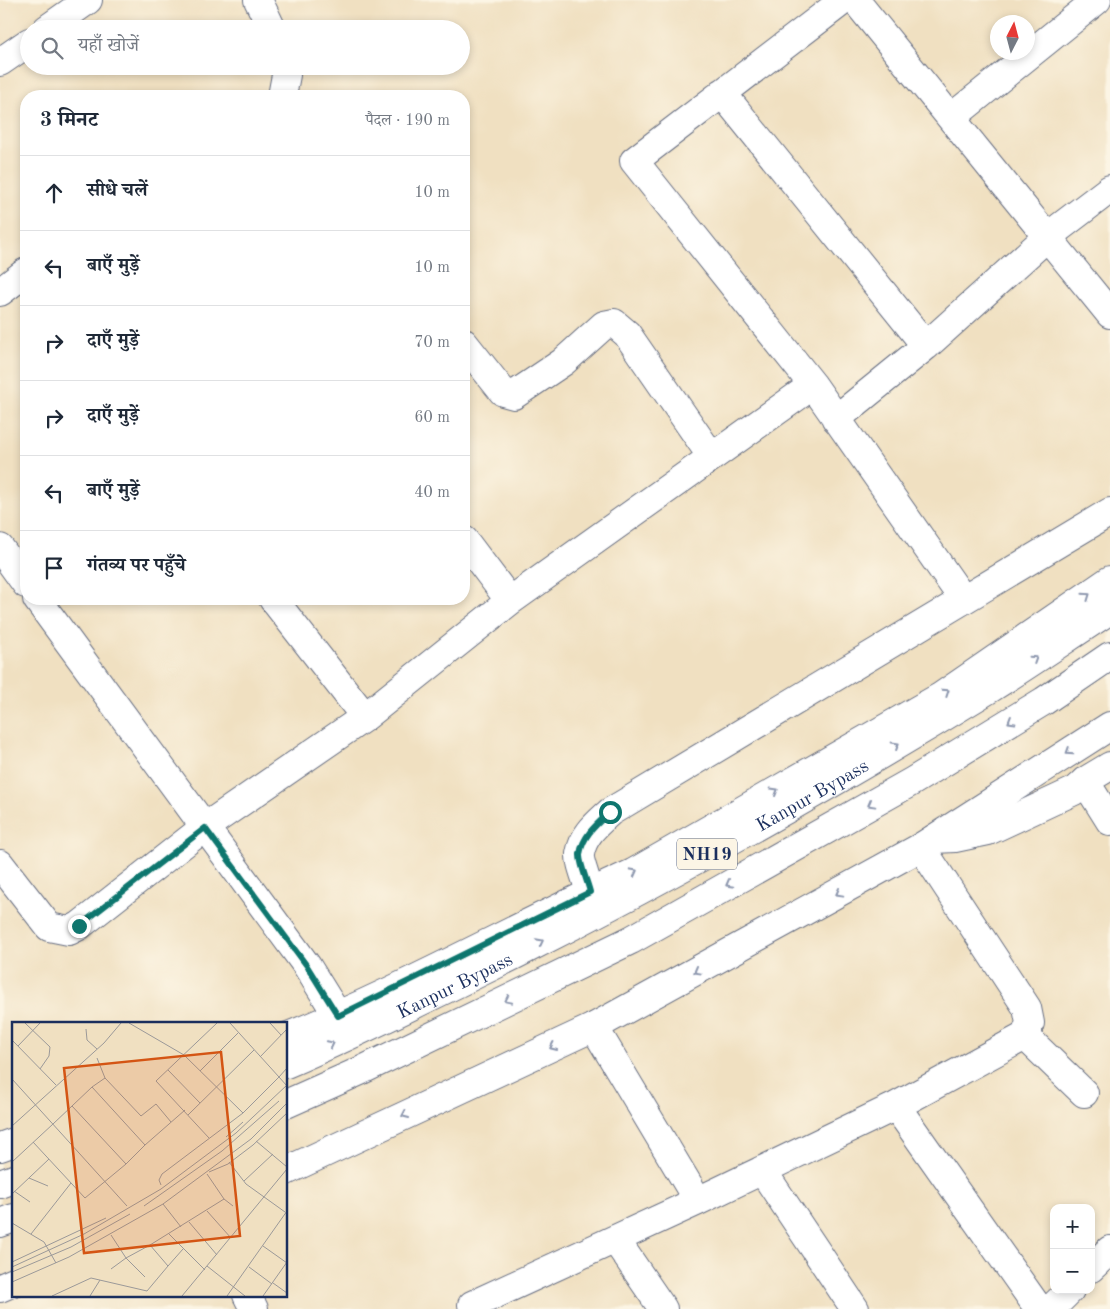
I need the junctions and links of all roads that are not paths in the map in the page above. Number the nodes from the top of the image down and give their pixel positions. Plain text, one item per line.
1 (88, 0) edge
2 (258, 0) edge
3 (844, 0) edge
4 (855, 0) edge
5 (1097, 0) edge
6 (60, 20) edge
7 (268, 20) edge
8 (20, 48) edge
9 (0, 62) edge
10 (286, 75) edge
11 (283, 90) edge
12 (722, 94) junction
13 (951, 118) junction
14 (1110, 189) edge
15 (1047, 237) junction
16 (20, 278) edge
17 (0, 292) edge
18 (1110, 314) edge
19 (926, 346) junction
20 (470, 351) edge
21 (813, 386) junction
22 (836, 420) junction
23 (712, 457) junction
24 (1110, 512) edge
25 (0, 548) edge
26 (470, 548) edge
27 (20, 576) edge
28 (1110, 580) edge
29 (963, 599) junction
30 (510, 601) junction
31 (41, 605) edge
32 (278, 605) edge
33 (1110, 610) edge
34 (1110, 656) edge
35 (365, 717) junction
36 (1110, 726) edge
37 (1110, 766) edge
38 (1085, 781) junction
39 (1110, 821) edge
40 (205, 828) junction
41 (928, 843) junction
42 (0, 864) edge
43 (590, 892) junction
44 (338, 1016) junction
45 (594, 1027) junction
46 (288, 1036) edge
47 (1025, 1036) junction
48 (288, 1063) edge
49 (1084, 1094) dead end
50 (288, 1103) edge
51 (896, 1106) junction
52 (12, 1143) edge
53 (0, 1147) edge
54 (288, 1169) edge
55 (762, 1170) junction
56 (698, 1201) junction
57 (12, 1219) edge
58 (0, 1223) edge
59 (615, 1239) junction
60 (1110, 1250) edge
61 (1095, 1264) edge
62 (12, 1283) edge
63 (0, 1288) edge
64 (1066, 1294) edge
65 (248, 1296) edge
66 (470, 1308) edge
67 (254, 1309) edge
68 (663, 1309) edge
69 (855, 1309) edge
70 (1039, 1309) edge
71 (1051, 1309) edge

1 - 6 main road
2 - 7 main road
3 - 12 main road
4 - 13 main road
5 - 13 main road
8 - 9 main road
10 - 11 main road
12 - 19 main road
12 - 21 main road
13 - 15 main road
14 - 15 main road
15 - 18 main road
15 - 19 main road
16 - 17 main road
19 - 22 main road
20 - 23 main road
21 - 22 main road
21 - 23 main road
22 - 29 main road
23 - 30 main road
24 - 29 main road
25 - 27 main road
26 - 30 main road
43 -> 28 main road
29 - 43 main road
30 - 35 main road
31 - 40 main road
32 - 35 main road
48 -> 33 main road, Kanpur Bypass / NH19
34 -> 50 main road, Kanpur Bypass / NH19
35 - 40 main road
36 -> 41 main road
37 - 38 main road
38 - 39 main road
38 - 41 main road
40 - 42 main road
40 - 44 main road
41 -> 45 main road
41 - 47 main road
43 - 44 main road
44 - 46 main road
45 -> 54 main road
45 - 56 main road
47 - 49 main road
47 - 51 main road
51 - 55 main road
51 - 70 main road
52 - 53 main road
55 - 56 main road
55 - 69 main road
56 - 59 main road
57 - 58 main road
59 - 66 main road
59 - 68 main road
60 - 61 main road
62 - 63 main road
64 - 71 main road
65 - 67 main road

